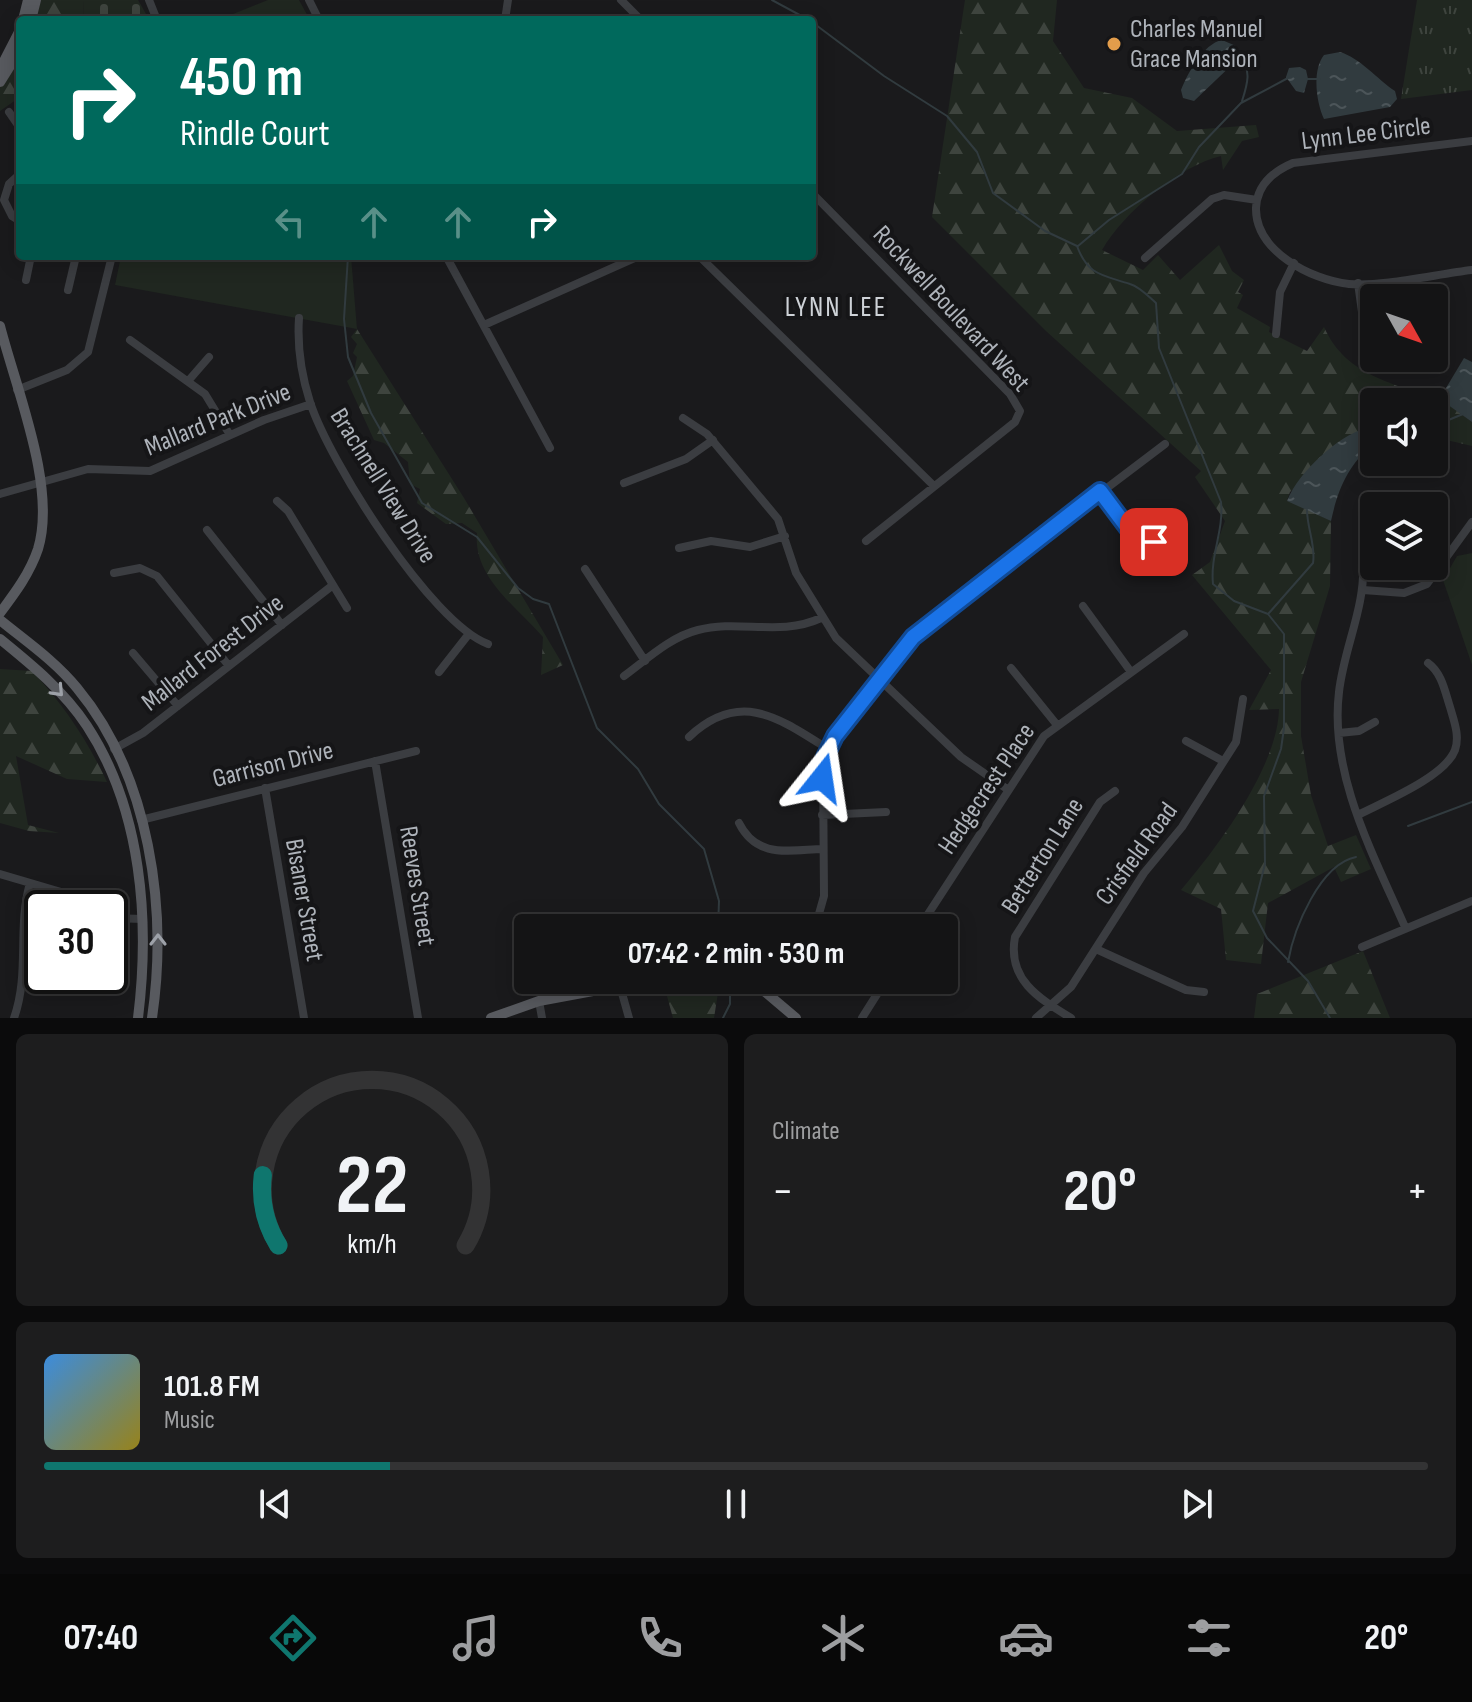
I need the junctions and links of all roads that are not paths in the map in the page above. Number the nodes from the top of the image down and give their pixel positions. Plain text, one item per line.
1 (621, 0) edge
2 (637, 16) edge
3 (16, 38) edge
4 (16, 56) edge
5 (0, 69) edge
6 (0, 82) edge
7 (9, 112) dead end
8 (16, 122) edge
9 (1472, 141) edge
10 (3, 188) edge
11 (816, 197) edge
12 (1257, 200) junction
13 (2, 205) edge
14 (1145, 258) dead end
15 (30, 260) edge
16 (75, 260) edge
17 (111, 260) edge
18 (448, 260) edge
19 (630, 260) edge
20 (703, 260) edge
21 (1294, 263) junction
22 (1472, 270) edge
23 (26, 280) dead end
24 (1358, 283) junction
25 (68, 290) dead end
26 (1360, 298) edge
27 (299, 318) dead end
28 (484, 325) junction
29 (0, 326) edge
30 (1276, 334) dead end
31 (130, 340) dead end
32 (209, 357) dead end
33 (189, 380) junction
34 (17, 390) junction
35 (311, 404) junction
36 (683, 418) dead end
37 (230, 435) junction
38 (713, 440) junction
39 (1165, 444) dead end
40 (550, 448) dead end
41 (41, 480) junction
42 (624, 483) dead end
43 (934, 486) junction
44 (1100, 491) junction
45 (0, 494) edge
46 (277, 501) dead end
47 (1472, 522) edge
48 (207, 530) dead end
49 (785, 536) junction
50 (1165, 536) dead end
51 (866, 541) dead end
52 (679, 548) dead end
53 (585, 569) dead end
54 (114, 573) dead end
55 (1363, 580) edge
56 (333, 585) junction
57 (1363, 590) junction
58 (1083, 606) dead end
59 (347, 608) dead end
60 (0, 613) edge
61 (821, 618) junction
62 (0, 620) edge
63 (282, 625) junction
64 (1184, 634) dead end
65 (468, 635) junction
66 (0, 639) edge
67 (488, 644) dead end
68 (133, 653) dead end
69 (645, 661) junction
70 (1428, 663) dead end
71 (229, 666) junction
72 (1011, 668) dead end
73 (439, 672) dead end
74 (1131, 672) junction
75 (624, 676) dead end
76 (880, 679) junction
77 (1243, 699) dead end
78 (178, 706) junction
79 (1375, 722) dead end
80 (1057, 725) junction
81 (1339, 733) junction
82 (689, 737) dead end
83 (1186, 741) dead end
84 (114, 749) junction
85 (828, 749) junction
86 (416, 751) dead end
87 (375, 761) junction
88 (1223, 761) junction
89 (265, 788) junction
90 (1007, 789) junction
91 (1115, 791) dead end
92 (886, 812) dead end
93 (822, 815) junction
94 (1358, 815) junction
95 (141, 820) junction
96 (739, 823) dead end
97 (823, 849) junction
98 (0, 874) edge
99 (30, 883) junction
100 (54, 890) edge
101 (1472, 901) edge
102 (820, 914) edge
103 (928, 914) edge
104 (128, 919) edge
105 (143, 919) junction
106 (1405, 927) junction
107 (1362, 947) dead end
108 (1096, 949) junction
109 (1204, 992) dead end
110 (577, 994) edge
111 (622, 994) edge
112 (769, 994) edge
113 (877, 994) edge
114 (772, 996) joint
115 (539, 1001) junction
116 (1051, 1006) junction
117 (14, 1018) edge
118 (138, 1018) edge
119 (152, 1018) edge
120 (304, 1018) edge
121 (418, 1018) edge
122 (491, 1018) edge
123 (542, 1018) edge
124 (629, 1018) edge
125 (796, 1018) edge
126 (862, 1018) edge
127 (1036, 1018) edge
128 (1071, 1018) edge

1 - 2 street
3 - 5 main road
4 - 6 main road
7 - 8 street
9 - 12 street, Lynn Lee Circle
10 - 13 street
11 - 43 street, Rockwell Boulevard West
12 - 14 street
12 - 21 street
15 - 23 street
16 - 25 street
17 - 34 street
18 - 28 street
19 - 28 street
20 - 43 street
21 - 24 street
21 - 30 street
22 - 24 street
24 - 26 street
27 - 35 street, Brachnell View Drive
28 - 40 street
29 - 34 main road
31 - 33 street
32 - 33 street
33 - 37 street
34 - 41 main road
35 - 37 street, Mallard Park Drive
35 - 65 street, Brachnell View Drive
36 - 38 street
37 - 41 street, Mallard Park Drive
38 - 42 street
38 - 49 street
39 - 44 street
41 - 45 street, Mallard Park Drive
41 - 60 main road
43 - 51 street, Rockwell Boulevard West
44 - 50 street
44 - 76 street
46 - 56 street
47 - 57 street
48 - 63 street
49 - 52 street
49 - 61 street
53 - 69 street
54 - 71 street
55 - 57 street
56 - 59 street
56 - 63 street, Mallard Forest Drive
57 - 81 street
58 - 74 street
61 - 69 street
61 - 76 street
62 - 84 main road
63 - 71 street, Mallard Forest Drive
64 - 74 street, Hedgecrest Place
65 - 67 street, Brachnell View Drive
65 - 73 street
66 -> 105 main road
68 - 78 street
69 - 75 street
70 - 94 street
71 - 78 street, Mallard Forest Drive
72 - 80 street
74 - 80 street, Hedgecrest Place
76 - 85 street
76 - 90 street
77 - 88 street, Crisfield Road
78 - 84 street, Mallard Forest Drive
79 - 81 street
80 - 90 street, Hedgecrest Place
81 - 94 street
82 - 85 street
83 - 88 street
84 - 95 main road
85 - 93 street
86 - 87 street, Garrison Drive
87 - 89 street, Garrison Drive
87 - 121 street, Reeves Street
88 - 108 street, Crisfield Road
89 - 95 street, Garrison Drive
89 - 120 street, Bisaner Street
90 - 103 street, Hedgecrest Place
91 - 116 street, Betterton Lane
92 - 93 street
93 - 97 street
94 - 106 street
119 -> 95 main road
96 - 97 street
97 - 102 street
98 - 99 street
99 - 100 street
99 - 117 street
101 - 106 street
104 - 105 street
105 - 118 main road
106 - 107 street
108 - 109 street
108 - 116 street, Crisfield Road
110 - 115 main road
111 - 124 street
112 - 114 main road
113 - 126 street
114 - 125 main road
115 - 122 main road
115 - 123 street
116 - 127 street, Crisfield Road
116 - 128 street, Betterton Lane

